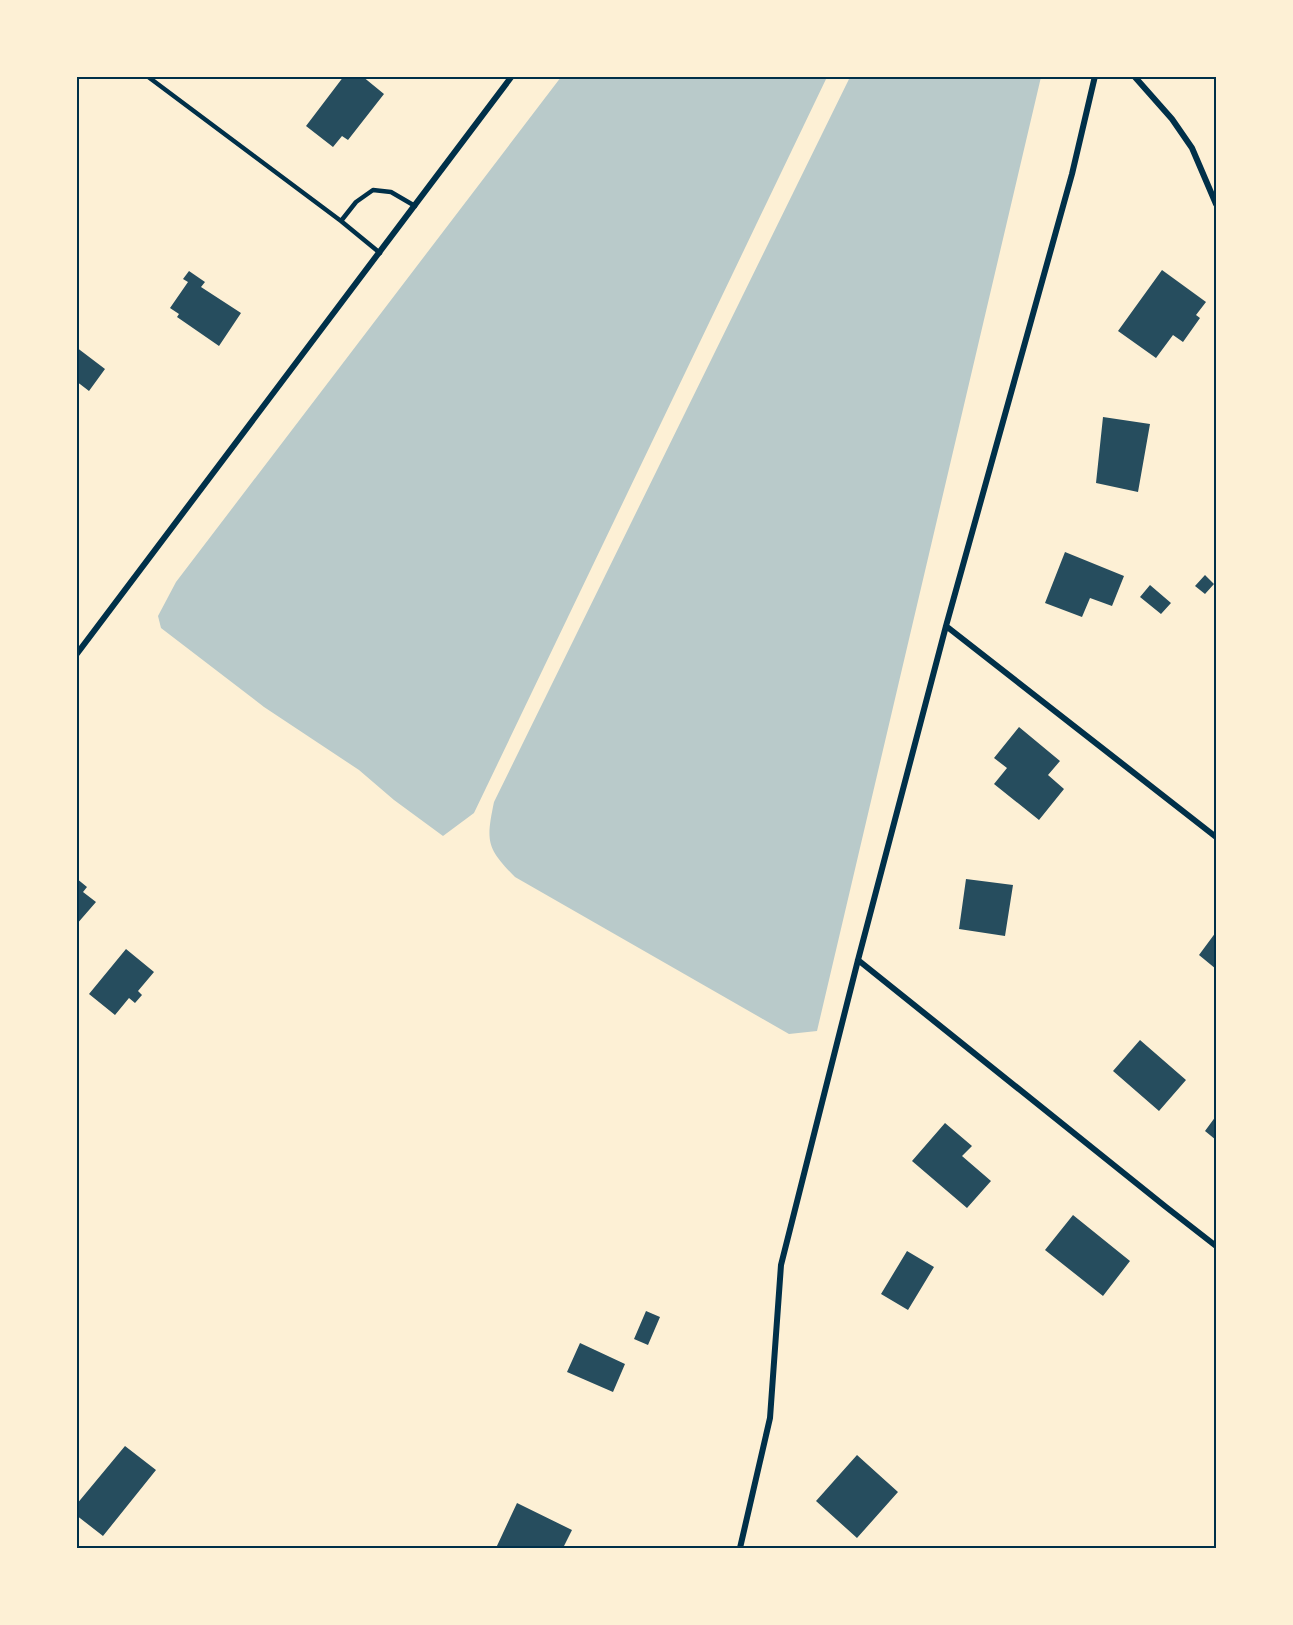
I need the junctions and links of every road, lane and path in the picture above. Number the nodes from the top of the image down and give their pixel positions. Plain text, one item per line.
1 (147, 76) edge
2 (512, 76) edge
3 (1095, 76) edge
4 (1134, 76) edge
5 (1216, 204) edge
6 (415, 206) junction
7 (341, 221) junction
8 (380, 253) junction
9 (946, 627) junction
10 (76, 655) edge
11 (1216, 837) edge
12 (858, 960) junction
13 (1216, 1246) edge
14 (740, 1548) edge

1 - 7 lane
2 - 6 street
3 - 9 street
4 - 5 street
6 - 7 lane
6 - 8 street
7 - 8 lane
8 - 10 street
9 - 11 street
9 - 12 street
12 - 13 street
12 - 14 street

